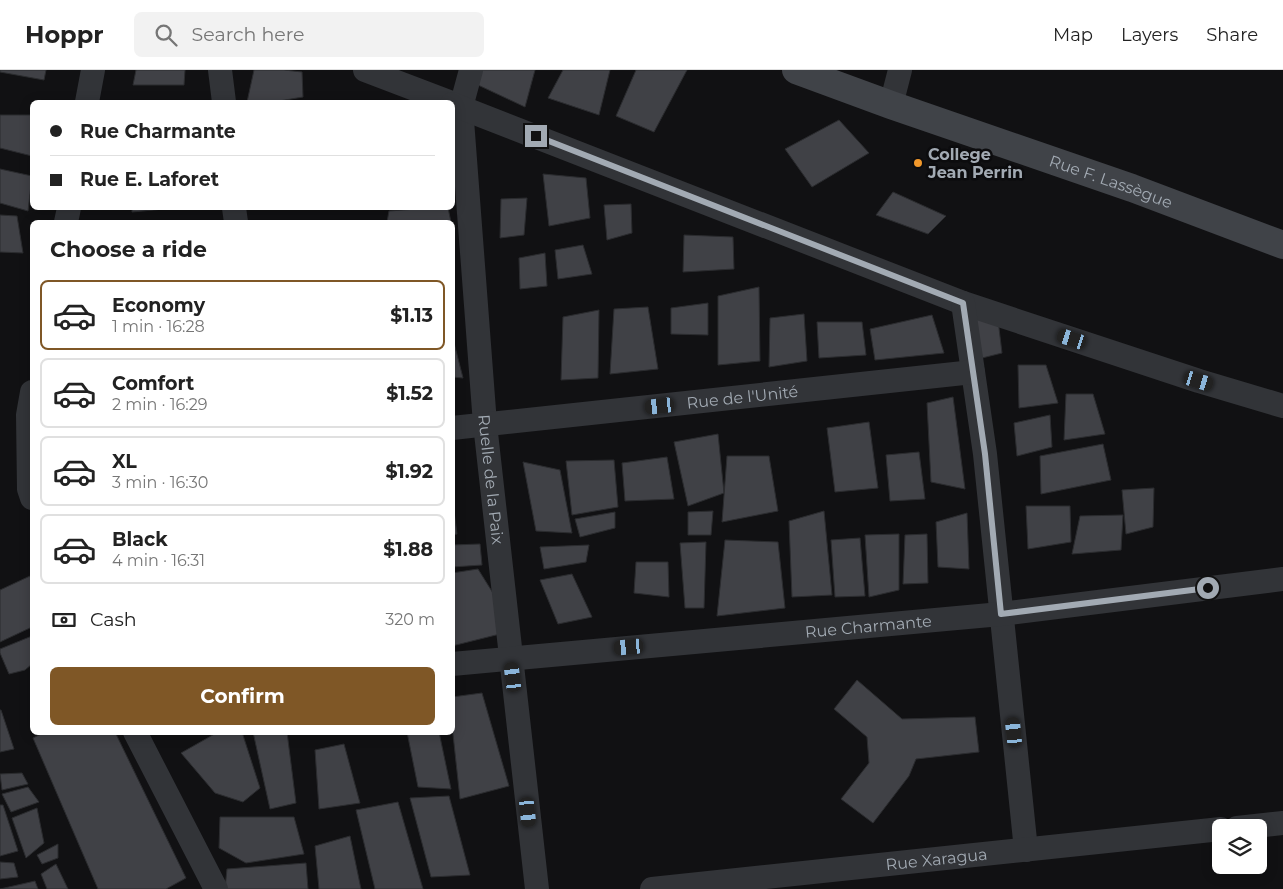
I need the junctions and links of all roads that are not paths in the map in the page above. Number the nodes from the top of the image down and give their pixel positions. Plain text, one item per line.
1 (93, 70) edge
2 (220, 70) edge
3 (365, 70) edge
4 (471, 70) edge
5 (796, 70) edge
6 (900, 70) edge
7 (87, 100) edge
8 (224, 100) edge
9 (444, 100) edge
10 (455, 102) edge
11 (455, 104) edge
12 (891, 105) junction
13 (455, 114) edge
14 (1283, 245) edge
15 (963, 303) junction
16 (973, 372) junction
17 (30, 404) edge
18 (1283, 406) edge
19 (485, 424) junction
20 (455, 428) edge
21 (30, 454) edge
22 (1283, 579) edge
23 (1001, 614) junction
24 (511, 658) junction
25 (455, 664) edge
26 (137, 735) edge
27 (1283, 823) edge
28 (1267, 825) edge
29 (1212, 830) edge
30 (1026, 850) junction
31 (216, 889) edge
32 (537, 889) edge
33 (652, 889) edge

1 - 7 street
2 - 8 street
3 - 9 street
4 - 10 street, Ruelle de la Paix
5 - 12 street, Rue F. Lassègue
6 - 12 street
11 - 15 street
12 - 14 street, Rue F. Lassègue
13 - 19 street, Ruelle de la Paix
15 - 16 street
15 - 18 street
16 - 19 street, Rue de l'Unité
16 - 23 street
17 - 21 street
19 - 20 street, Rue de l'Unité
19 - 24 street, Ruelle de la Paix
22 - 23 street, Rue Charmante
23 - 24 street, Rue Charmante
23 - 30 street
24 - 25 street, Rue Charmante
24 - 32 street, Ruelle de la Paix
26 - 31 street
27 - 28 street
29 - 30 street, Rue Xaragua
30 - 33 street, Rue Xaragua

